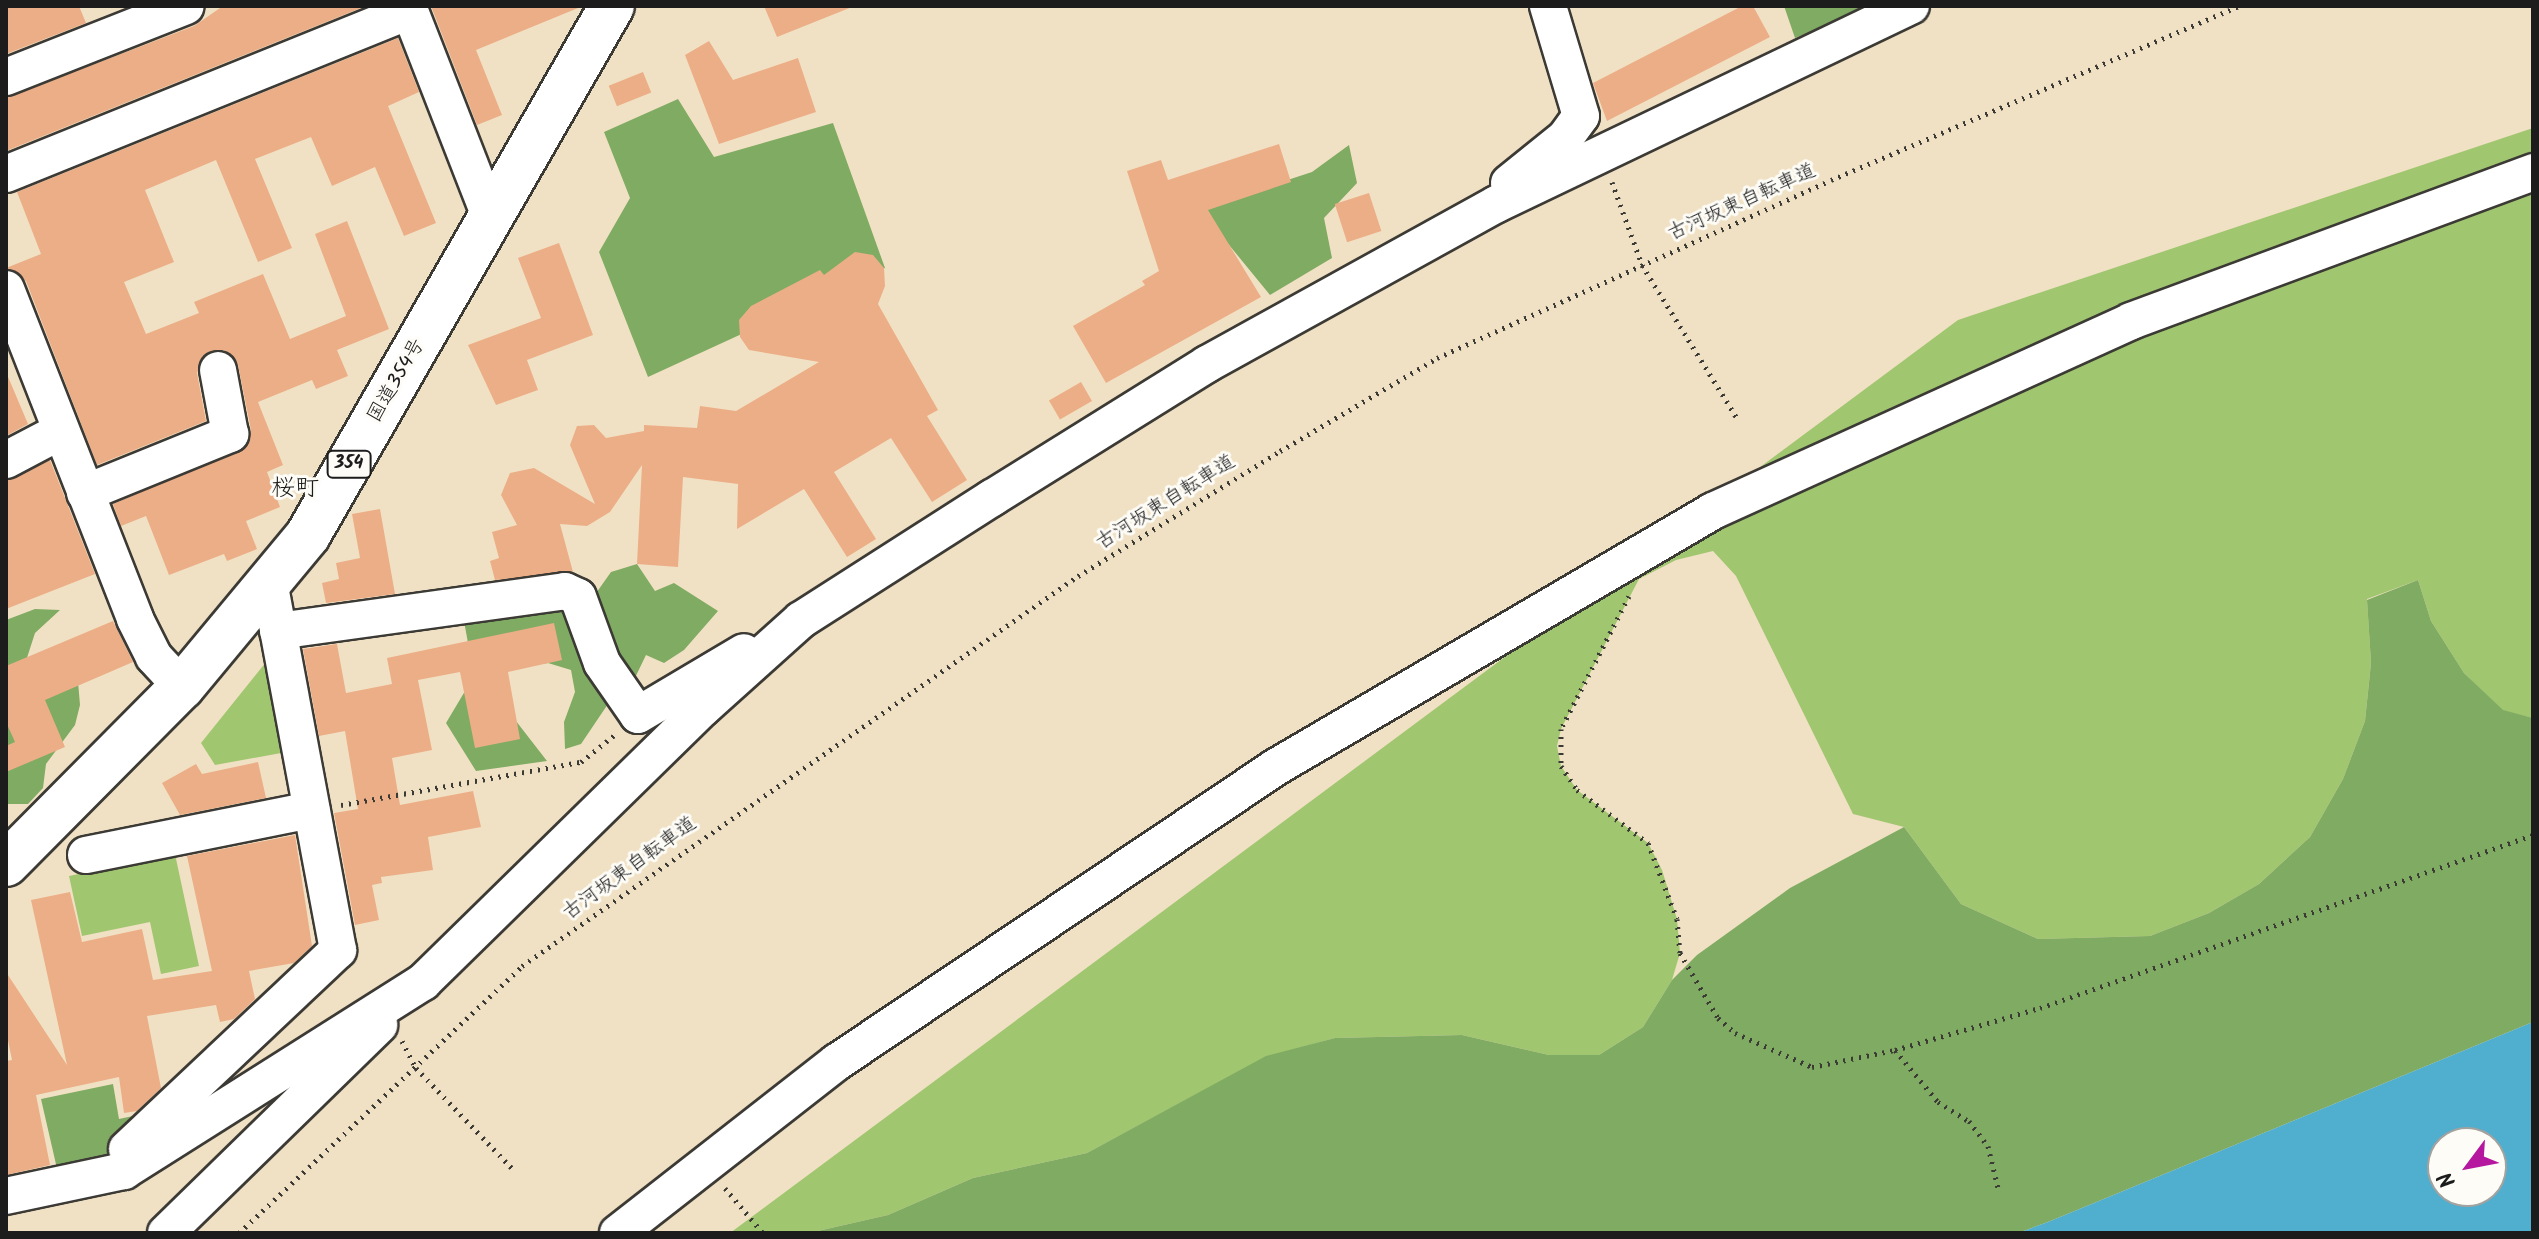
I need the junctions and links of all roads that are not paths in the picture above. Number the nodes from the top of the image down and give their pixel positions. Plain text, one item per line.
1 (186, 6) edge
2 (612, 6) edge
3 (1548, 6) edge
4 (1911, 6) edge
5 (409, 8) edge
6 (6, 77) edge
7 (2533, 172) edge
8 (6, 174) edge
9 (1497, 204) junction
10 (491, 219) junction
11 (6, 289) edge
12 (218, 370) dead end
13 (61, 431) junction
14 (6, 460) edge
15 (85, 493) junction
16 (269, 583) junction
17 (801, 620) junction
18 (278, 631) junction
19 (182, 687) junction
20 (312, 810) junction
21 (86, 855) dead end
22 (6, 864) edge
23 (423, 982) junction
24 (94, 1180) junction
25 (6, 1196) edge
26 (166, 1233) edge
27 (618, 1233) edge

1 - 6 street
2 - 10 highway, 国道354号 / 354
3 - 9 street
4 - 9 street
5 - 8 street
5 - 10 street
7 - 27 street
9 - 17 street
10 - 16 highway, 国道354号 / 354
11 - 13 street
12 - 15 street
13 - 14 street
13 - 15 street
15 - 19 street
16 - 18 street
16 - 19 highway, 国道354号 / 354
17 - 18 street
17 - 23 street
18 - 20 street
19 - 22 highway, 国道354号 / 354
20 - 21 street
20 - 24 street
23 - 24 street
23 - 26 street
24 - 25 street

